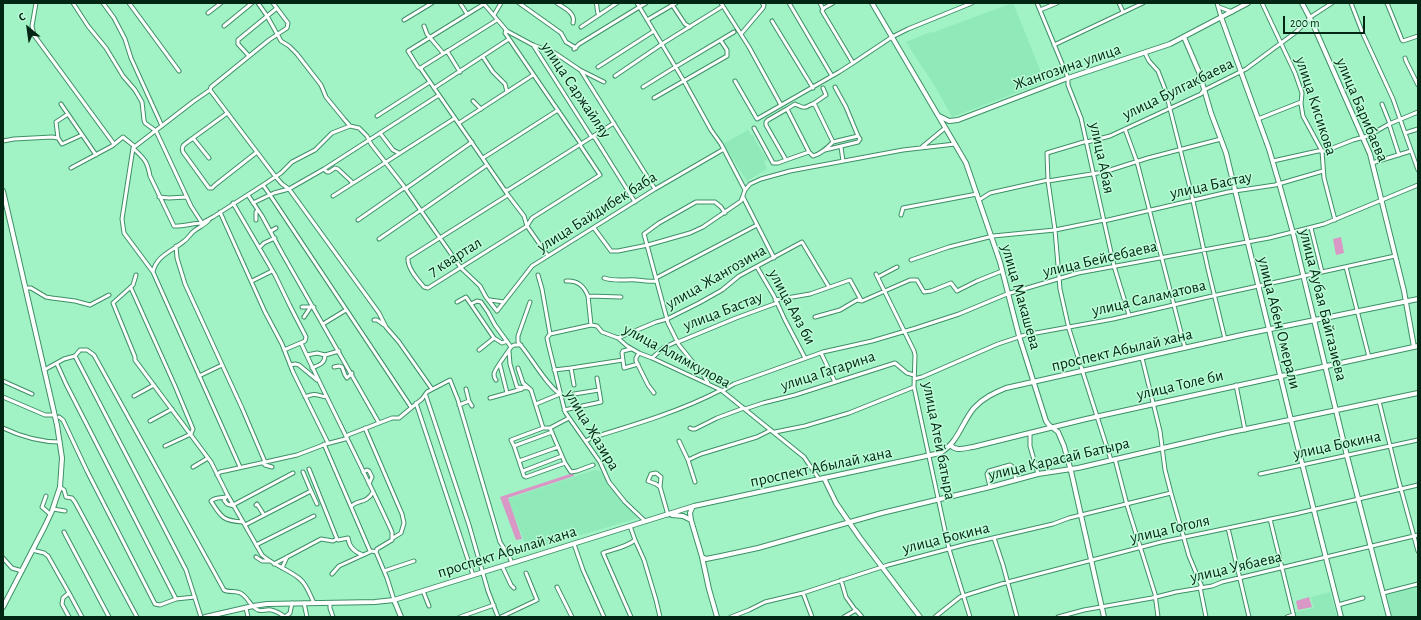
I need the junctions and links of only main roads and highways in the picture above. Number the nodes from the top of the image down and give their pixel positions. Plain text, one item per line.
1 (872, 3) edge
2 (1248, 3) edge
3 (1302, 3) edge
4 (1221, 18) junction
5 (1184, 37) junction
6 (938, 116) junction
7 (958, 120) junction
8 (945, 128) junction
9 (3, 191) edge
10 (1418, 299) edge
11 (1406, 302) junction
12 (1314, 320) junction
13 (1269, 330) junction
14 (1416, 346) edge
15 (1325, 365) junction
16 (1280, 375) junction
17 (1034, 382) junction
18 (1418, 393) edge
19 (1336, 410) junction
20 (1291, 420) junction
21 (1052, 427) junction
22 (950, 445) junction
23 (1070, 469) junction
24 (821, 479) junction
25 (693, 507) junction
26 (667, 515) junction
27 (691, 520) junction
28 (849, 522) junction
29 (702, 557) junction
30 (708, 558) junction
31 (704, 563) junction
32 (394, 600) junction
33 (3, 607) edge
34 (205, 617) edge
35 (401, 617) edge
36 (717, 617) edge
37 (920, 617) edge
38 (1104, 617) edge
39 (1341, 617) edge
40 (1389, 617) edge

1 - 6 main road, улица Макашева
2 - 4 main road
3 - 11 main road, улица Барибаева
4 - 5 main road
4 - 12 main road, улица Аубая Байгазиева
5 - 7 main road, Жангозина улица
5 - 13 main road, улица Абен Омерали
6 - 7 main road
6 - 8 main road, улица Макашева
7 - 8 main road, Жангозина улица
8 - 17 main road, улица Макашева
9 - 33 main road
10 - 11 main road, проспект Абылай хана
11 - 12 main road, проспект Абылай хана
11 - 14 main road, улица Барибаева
12 - 13 main road, проспект Абылай хана
12 - 15 main road, улица Аубая Байгазиева
13 - 16 main road, улица Абен Омерали
13 - 17 main road, проспект Абылай хана
14 - 15 main road, улица Толе би
15 - 16 main road, улица Толе би
15 - 19 main road, улица Аубая Байгазиева
16 - 20 main road, улица Абен Омерали
16 - 21 main road, улица Толе би
17 - 21 main road, улица Макашева
17 - 22 main road, проспект Абылай хана
18 - 19 main road, улица Карасай Батыра
19 - 20 main road, улица Карасай Батыра
19 - 40 main road, улица Аубая Байгазиева
20 - 23 main road, улица Карасай Батыра
20 - 39 main road, улица Абен Омерали
21 - 22 main road, улица Толе би
21 - 23 main road, улица Макашева
22 - 24 main road, проспект Абылай хана
23 - 28 main road, улица Карасай Батыра
23 - 38 main road, улица Макашева
24 - 25 main road, проспект Абылай хана
24 - 28 main road, улица Алимкулова
25 - 26 main road, проспект Абылай хана
25 - 27 main road
26 - 27 main road
26 - 32 main road, проспект Абылай хана
27 - 29 main road
28 - 30 main road, улица Карасай Батыра
28 - 37 main road, улица Алимкулова
29 - 30 main road
29 - 31 main road
30 - 31 main road
31 - 36 main road
32 - 34 main road, проспект Абылай хана
32 - 35 main road

